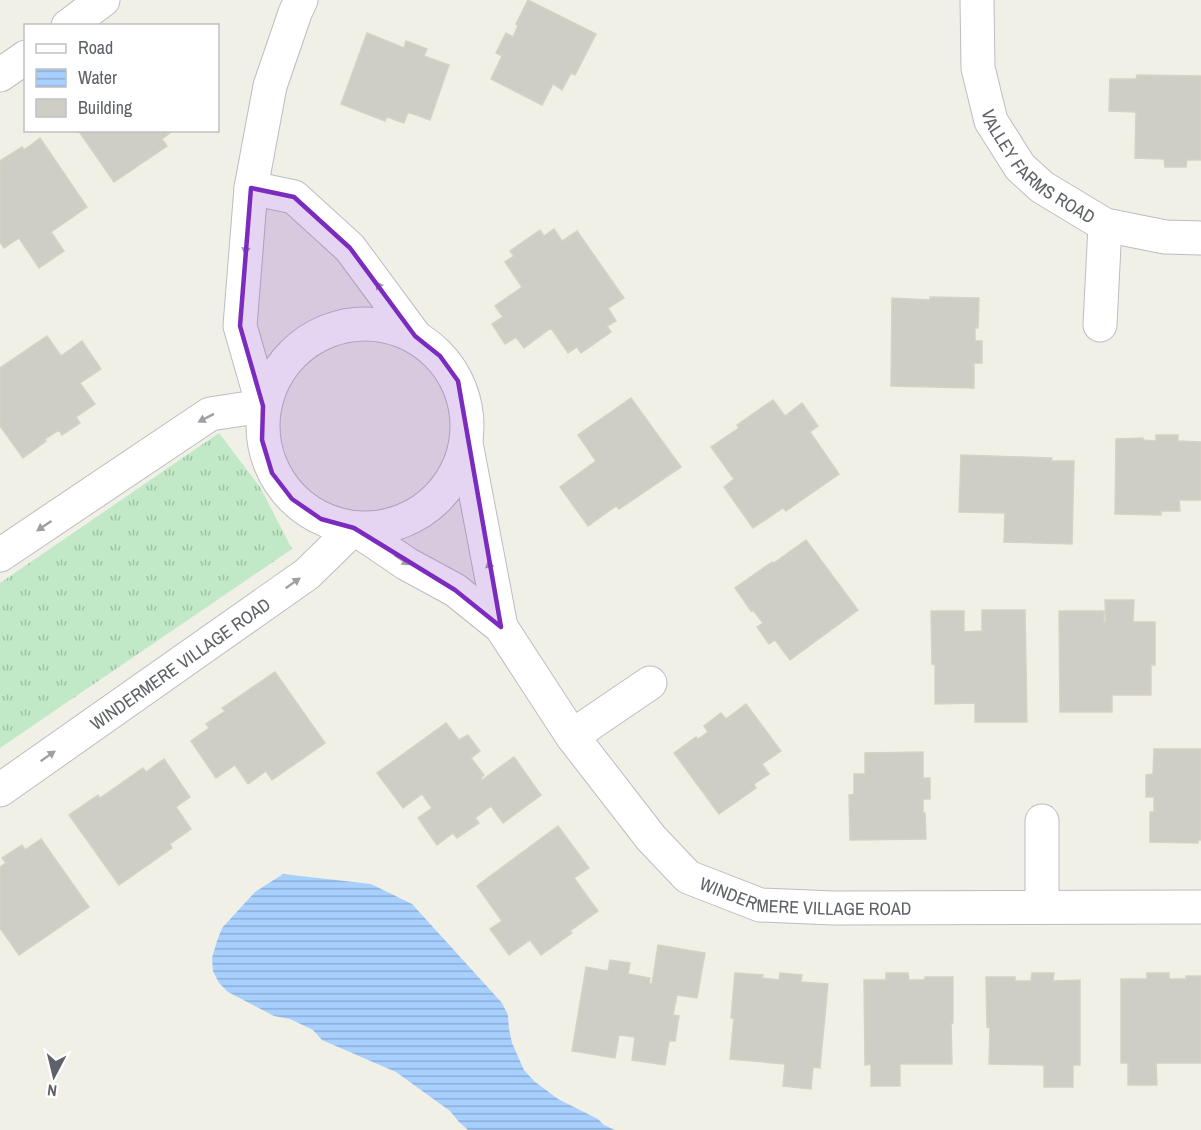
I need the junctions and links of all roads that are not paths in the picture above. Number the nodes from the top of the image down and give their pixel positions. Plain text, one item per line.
1 (103, 0) edge
2 (977, 0) edge
3 (289, 4) edge
4 (71, 24) edge
5 (24, 58) edge
6 (0, 75) edge
7 (251, 188) junction
8 (1105, 225) junction
9 (1201, 238) edge
10 (1100, 325) dead end
11 (415, 336) junction
12 (263, 406) junction
13 (466, 442) junction
14 (354, 528) junction
15 (0, 555) edge
16 (501, 627) junction
17 (650, 683) dead end
18 (572, 736) junction
19 (0, 790) edge
20 (1042, 821) dead end
21 (1042, 907) junction
22 (1201, 908) edge

1 - 4 street
2 - 8 street, VALLEY FARMS ROAD
3 - 7 street, WINDERMERE VILLAGE ROAD
5 - 6 street
11 -> 7 street, WINDERMERE VILLAGE ROAD
7 -> 12 street, WINDERMERE VILLAGE ROAD
8 - 9 street, VALLEY FARMS ROAD
8 - 10 street
11 - 12 street, WINDERMERE VILLAGE ROAD
11 - 13 street, WINDERMERE VILLAGE ROAD
12 - 14 street, WINDERMERE VILLAGE ROAD
12 -> 15 street
13 - 14 street, WINDERMERE VILLAGE ROAD
16 -> 13 street, WINDERMERE VILLAGE ROAD
14 -> 16 street, WINDERMERE VILLAGE ROAD
19 -> 14 street, WINDERMERE VILLAGE ROAD
16 - 18 street, WINDERMERE VILLAGE ROAD
17 - 18 street
18 - 21 street, WINDERMERE VILLAGE ROAD
20 - 21 street
21 - 22 street, WINDERMERE VILLAGE ROAD

